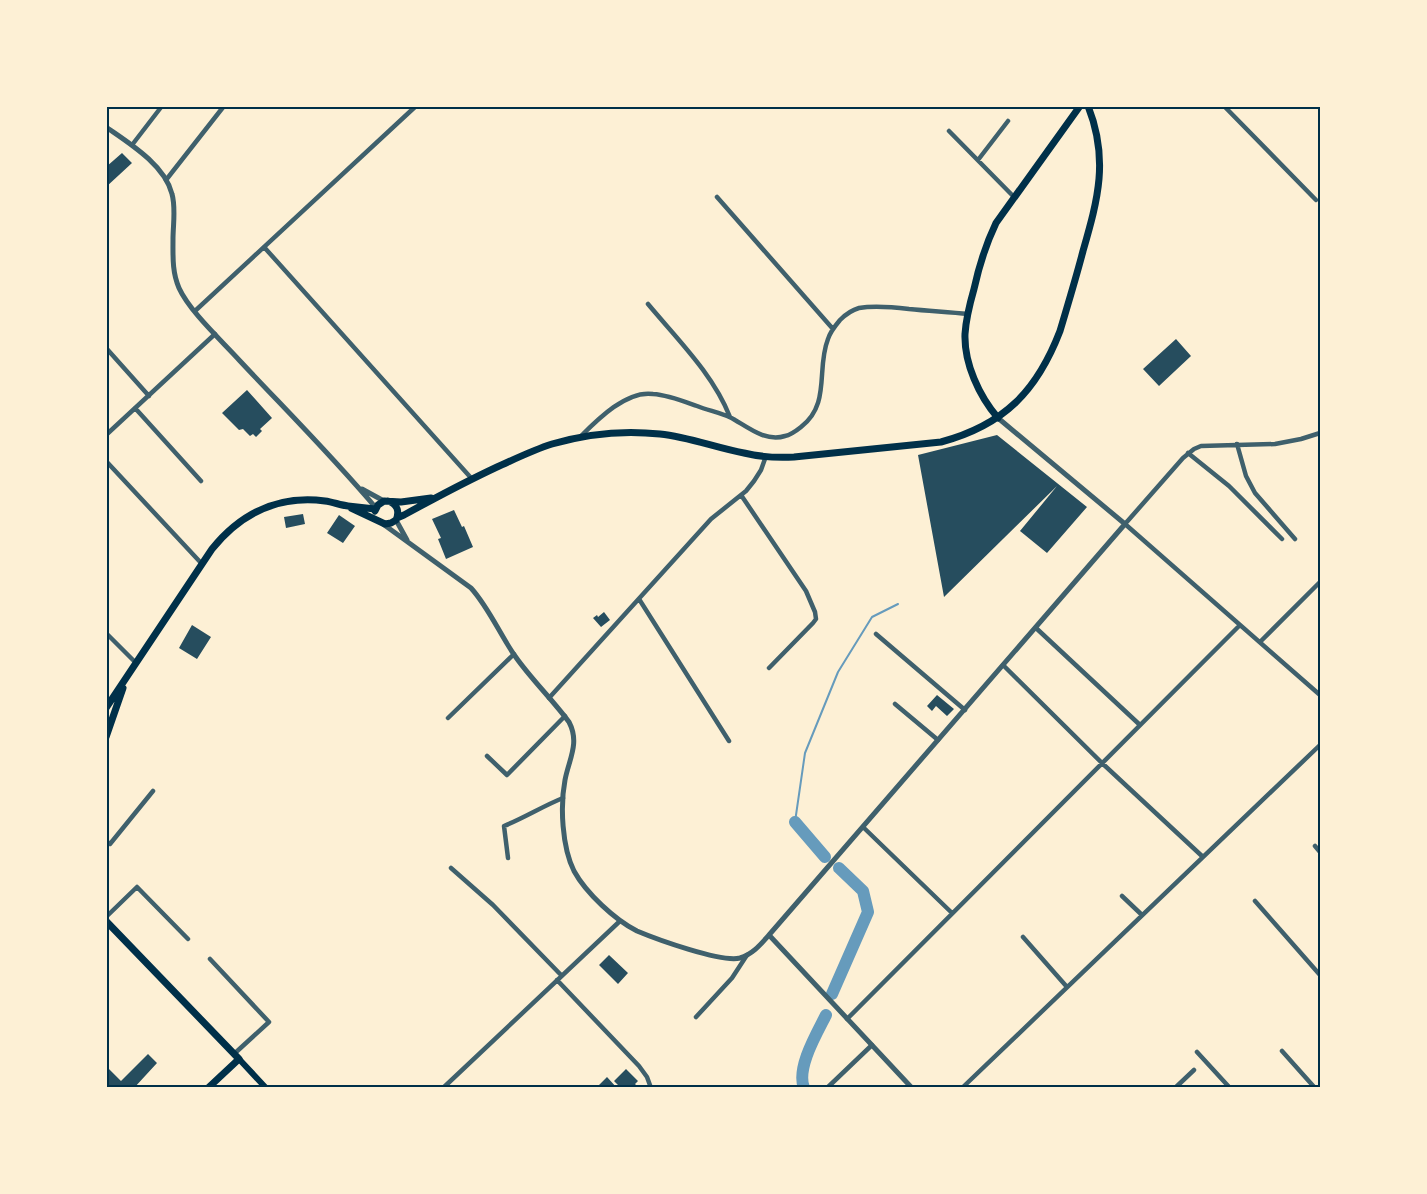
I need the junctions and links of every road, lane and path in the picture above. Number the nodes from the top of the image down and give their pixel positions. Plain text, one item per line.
1 (162, 106) edge
2 (224, 106) edge
3 (416, 106) edge
4 (1080, 106) edge
5 (1088, 106) edge
6 (1224, 106) edge
7 (1008, 121) dead end
8 (106, 127) edge
9 (949, 131) dead end
10 (132, 145) junction
11 (978, 160) junction
12 (166, 180) junction
13 (717, 197) dead end
14 (1014, 197) junction
15 (1316, 200) dead end
16 (264, 247) junction
17 (648, 304) dead end
18 (195, 311) junction
19 (968, 314) junction
20 (833, 329) junction
21 (216, 334) junction
22 (107, 349) edge
23 (149, 396) junction
24 (135, 408) junction
25 (730, 417) junction
26 (998, 418) junction
27 (1320, 433) edge
28 (106, 435) edge
29 (579, 438) junction
30 (1237, 444) junction
31 (1188, 453) junction
32 (766, 456) junction
33 (106, 461) edge
34 (472, 479) junction
35 (201, 481) dead end
36 (358, 487) junction
37 (741, 495) junction
38 (436, 497) junction
39 (386, 501) junction
40 (346, 506) junction
41 (376, 509) junction
42 (396, 519) junction
43 (380, 522) junction
44 (1125, 524) junction
45 (1295, 538) dead end
46 (1282, 539) dead end
47 (409, 544) junction
48 (202, 564) junction
49 (1320, 582) edge
50 (639, 599) junction
51 (1240, 625) junction
52 (1036, 628) junction
53 (106, 633) edge
54 (876, 634) dead end
55 (1260, 642) junction
56 (514, 654) junction
57 (136, 663) junction
58 (1003, 665) junction
59 (769, 668) dead end
60 (127, 677) junction
61 (1320, 695) edge
62 (549, 698) junction
63 (895, 704) dead end
64 (106, 708) edge
65 (964, 710) junction
66 (565, 716) junction
67 (448, 717) dead end
68 (1140, 724) junction
69 (106, 737) edge
70 (938, 740) junction
71 (729, 741) dead end
72 (1320, 745) edge
73 (487, 756) dead end
74 (1102, 763) junction
75 (153, 791) dead end
76 (563, 798) junction
77 (863, 827) junction
78 (106, 841) edge
79 (1315, 846) dead end
80 (1320, 852) edge
81 (1203, 857) junction
82 (508, 858) dead end
83 (451, 868) dead end
84 (1122, 896) dead end
85 (1255, 901) dead end
86 (952, 914) junction
87 (1143, 915) junction
88 (106, 919) edge
89 (620, 921) junction
90 (769, 935) junction
91 (1023, 937) dead end
92 (188, 939) dead end
93 (747, 955) junction
94 (210, 960) dead end
95 (1320, 975) edge
96 (560, 978) junction
97 (1067, 987) junction
98 (696, 1017) dead end
99 (847, 1019) junction
100 (872, 1045) junction
101 (1282, 1051) dead end
102 (1197, 1052) dead end
103 (237, 1057) junction
104 (1194, 1070) dead end
105 (208, 1088) edge
106 (266, 1088) edge
107 (443, 1088) edge
108 (651, 1088) edge
109 (826, 1088) edge
110 (912, 1088) edge
111 (962, 1088) edge
112 (1175, 1088) edge
113 (1230, 1088) edge
114 (1315, 1088) edge

1 - 10 street
2 - 12 street
3 - 16 street
4 - 14 main road
5 - 26 main road
6 - 15 street
7 - 11 street
8 - 10 street
9 - 11 street
10 - 12 street
11 - 14 street
12 - 18 street
13 - 20 street
14 - 19 main road
16 - 18 street
16 - 34 street
17 - 25 street
18 - 21 street
19 - 20 street
19 - 26 main road
20 - 25 street
21 - 23 street
21 - 36 street
22 - 23 street
23 - 24 street
24 - 28 street
24 - 35 street
25 - 29 street
26 - 32 main road
26 - 44 street
27 - 30 street
29 - 32 main road
29 - 34 main road
30 - 31 street
30 - 45 street
31 - 44 street
31 - 46 street
32 - 37 street
33 - 48 street
34 - 38 main road
36 - 39 street
36 - 41 street
37 - 50 street
37 - 59 street
38 - 39 main road
38 - 42 main road
39 - 41 main road
39 - 42 main road
40 - 41 main road
40 - 43 main road
40 - 48 main road
41 - 43 main road
42 - 43 main road
42 - 47 street
43 - 47 street
44 - 51 street
44 - 52 street
47 - 56 street
48 - 57 main road
49 - 55 street
50 - 62 street
50 - 71 street
51 - 55 street
51 - 68 street
52 - 58 street
52 - 68 street
53 - 57 street
54 - 65 street
55 - 61 street
56 - 62 street
56 - 67 street
57 - 60 main road
58 - 65 street
58 - 74 street
60 - 64 main road
60 - 69 main road
62 - 66 street
63 - 70 street
65 - 70 street
66 - 73 street
66 - 76 street
68 - 74 street
70 - 77 street
72 - 81 street
74 - 81 street
74 - 86 street
75 - 78 street
76 - 82 street
76 - 89 street
77 - 86 street
77 - 90 street
79 - 80 street
81 - 87 street
83 - 96 street
84 - 87 street
85 - 95 street
86 - 99 street
87 - 97 street
88 - 92 street
88 - 103 main road
89 - 93 street
89 - 96 street
90 - 93 street
90 - 99 street
91 - 97 street
93 - 98 street
94 - 103 street
96 - 107 street
96 - 108 street
97 - 111 street
99 - 100 street
100 - 109 street
100 - 110 street
101 - 114 street
102 - 113 street
103 - 105 main road
103 - 106 main road
104 - 112 street

